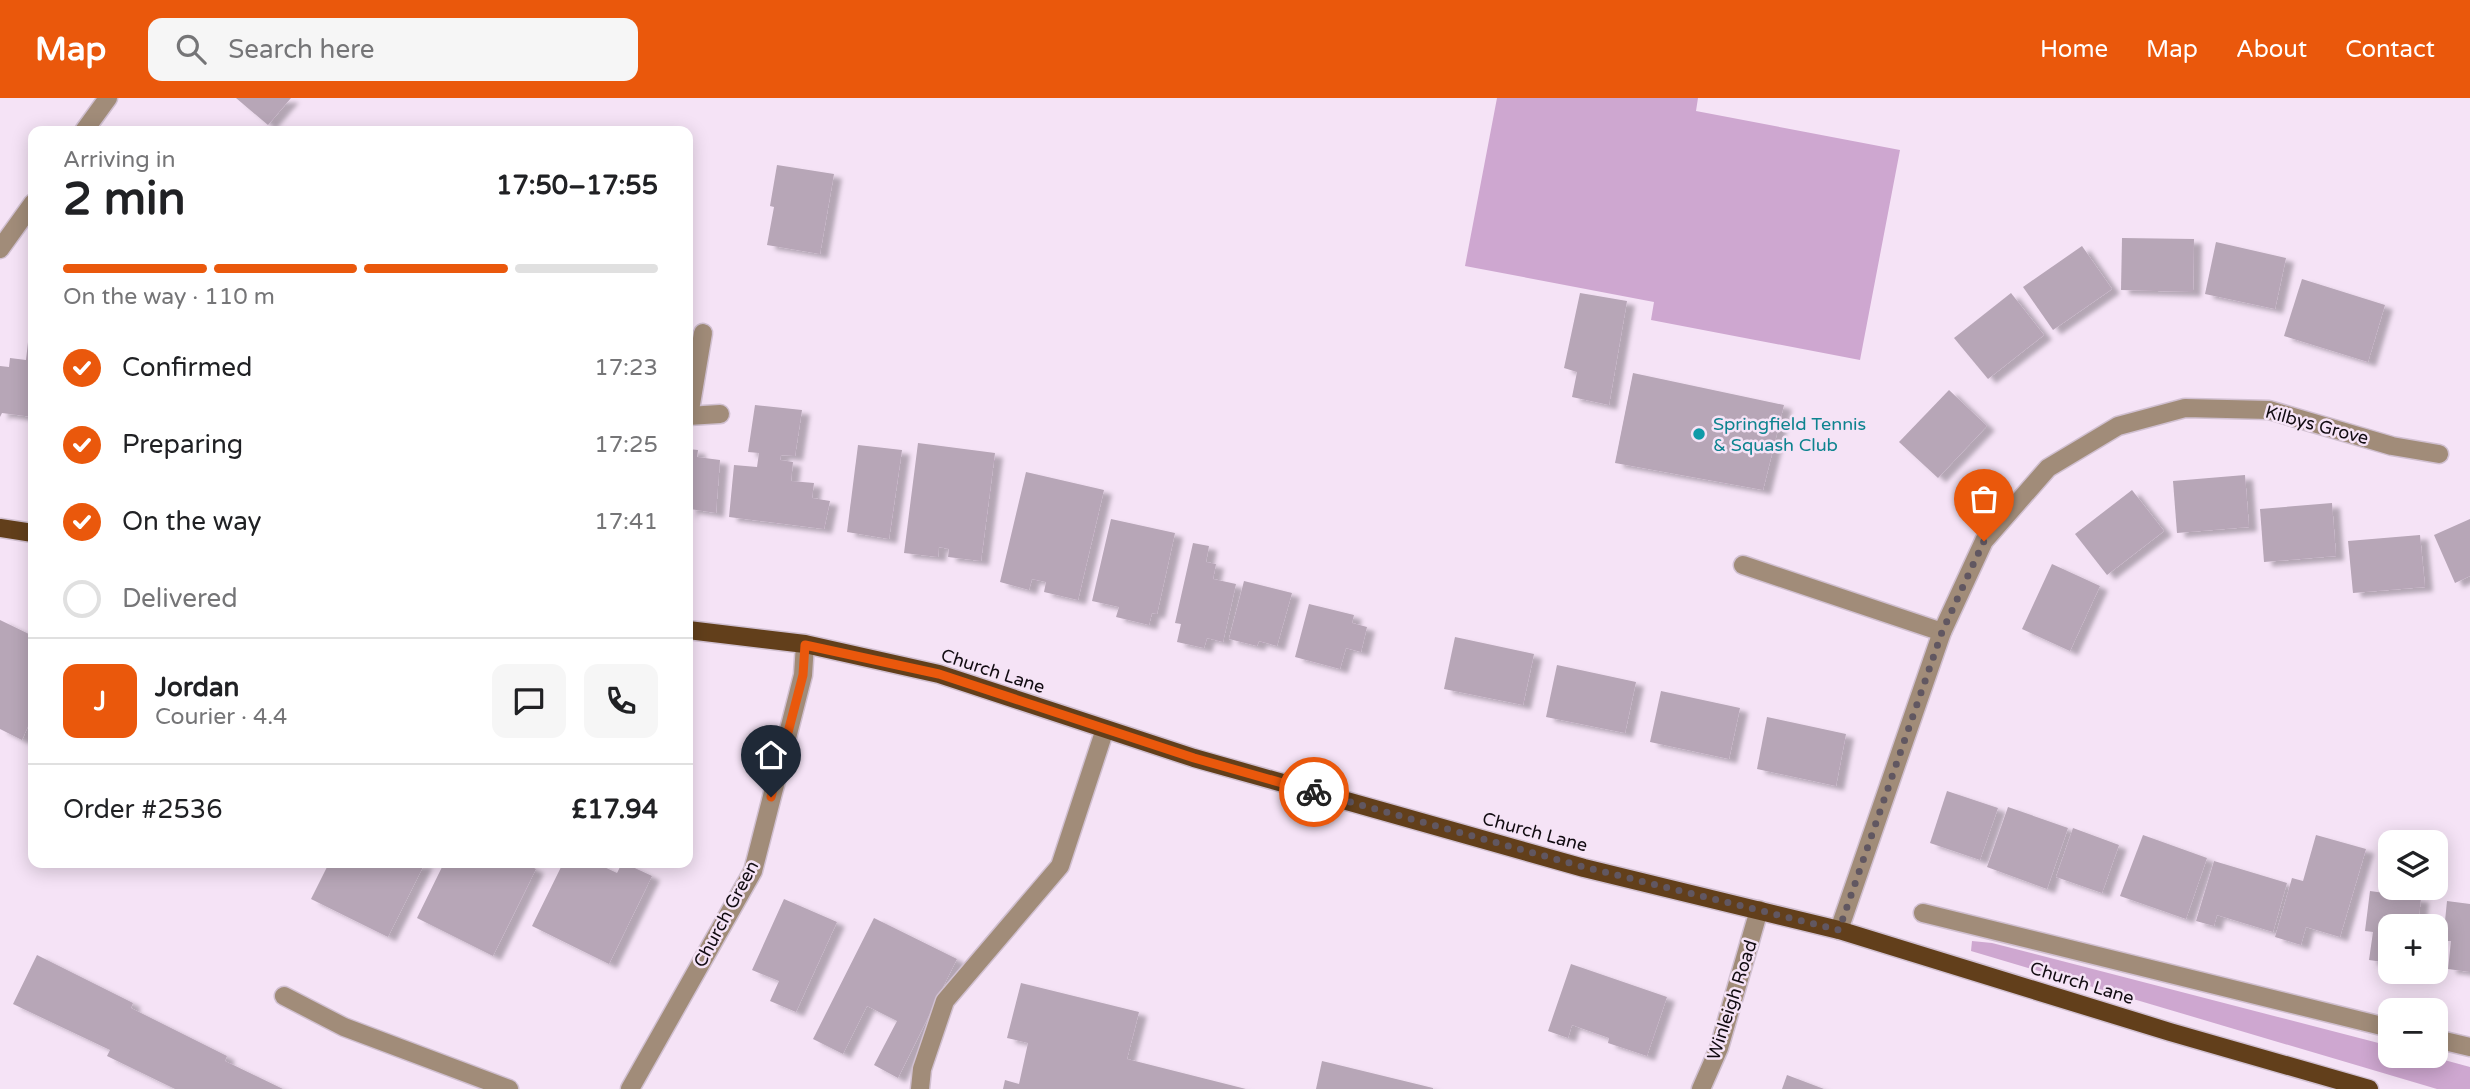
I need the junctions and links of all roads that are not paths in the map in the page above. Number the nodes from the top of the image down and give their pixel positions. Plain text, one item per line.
1 (108, 98) edge
2 (88, 126) edge
3 (28, 210) edge
4 (0, 249) edge
5 (702, 332) dead end
6 (693, 390) edge
7 (720, 414) dead end
8 (693, 416) edge
9 (2439, 454) dead end
10 (0, 528) edge
11 (28, 532) edge
12 (1743, 565) dead end
13 (693, 632) edge
14 (1942, 632) junction
15 (805, 645) junction
16 (1105, 729) junction
17 (1759, 910) junction
18 (1923, 913) dead end
19 (1839, 930) junction
20 (284, 996) dead end
21 (2378, 1025) edge
22 (2448, 1042) edge
23 (2470, 1047) edge
24 (509, 1089) edge
25 (630, 1089) edge
26 (920, 1089) edge
27 (1701, 1089) edge
28 (2369, 1089) edge

1 - 2 street
3 - 4 street
5 - 6 street
7 - 8 street
9 - 14 street, Kilbys Grove
10 - 11 main road
12 - 14 street
13 - 15 main road, Church Lane
14 - 19 street, Kilbys Grove
15 - 16 main road, Church Lane
15 - 25 street, Church Green
16 - 17 main road, Church Lane
16 - 26 street
17 - 19 main road, Church Lane
17 - 27 street, Winleigh Road
18 - 21 street, Church Lane
19 - 28 main road, Church Lane
20 - 24 street
22 - 23 street

